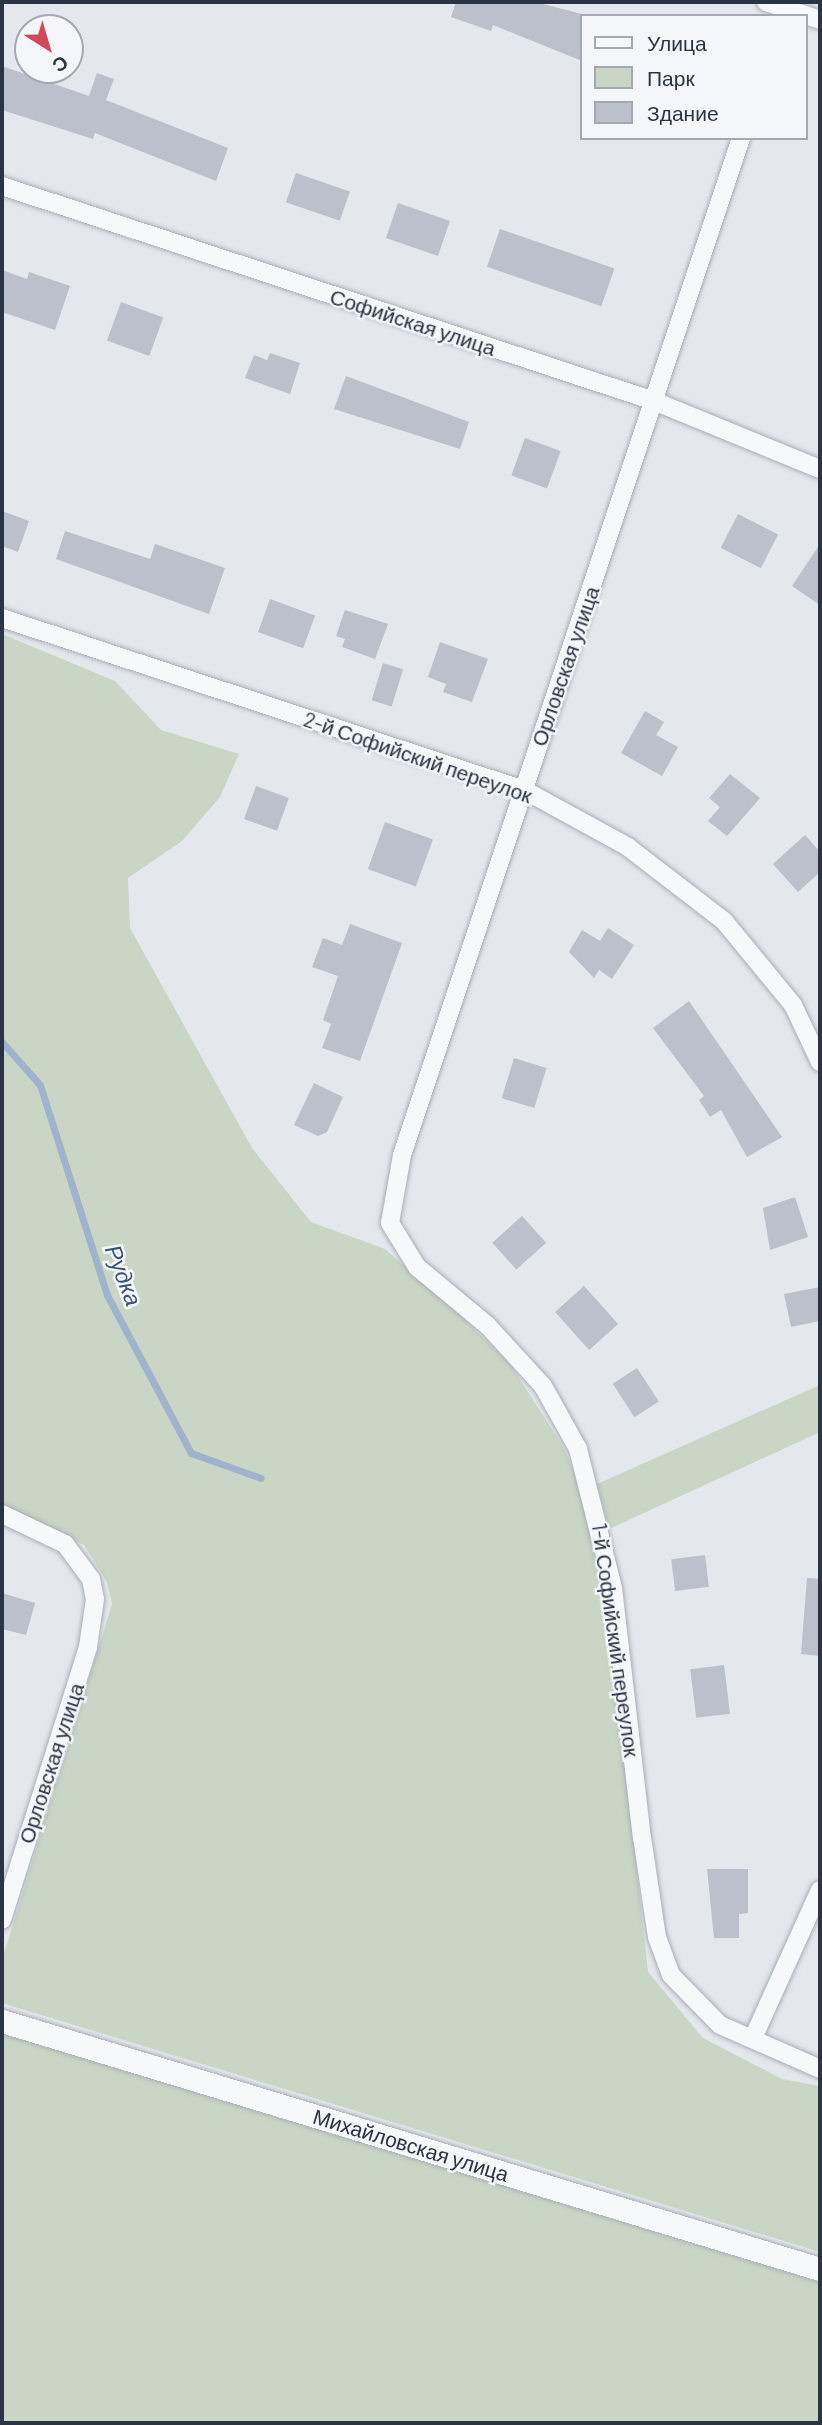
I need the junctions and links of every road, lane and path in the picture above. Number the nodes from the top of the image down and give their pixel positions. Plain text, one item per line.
1 (779, 7) edge
2 (801, 14) edge
3 (740, 140) edge
4 (2, 186) edge
5 (654, 401) junction
6 (820, 470) edge
7 (2, 618) edge
8 (524, 790) junction
9 (820, 1062) edge
10 (391, 1195) joint
11 (2, 1514) edge
12 (820, 1890) edge
13 (2, 1920) edge
14 (2, 2021) edge
15 (754, 2036) junction
16 (820, 2069) edge
17 (820, 2269) edge

1 - 2 street
3 - 5 street, Орловская улица
4 - 5 street, Софийская улица
5 - 6 street, Софийская улица
5 - 8 street, Орловская улица
7 - 8 street, 2-й Софийский переулок
8 - 9 street, 2-й Софийский переулок
8 - 10 street, Орловская улица
10 - 15 street, 1-й Софийский переулок
11 - 13 street, Орловская улица
12 - 15 street
14 - 17 street, Михайловская улица
15 - 16 street, 1-й Софийский переулок

